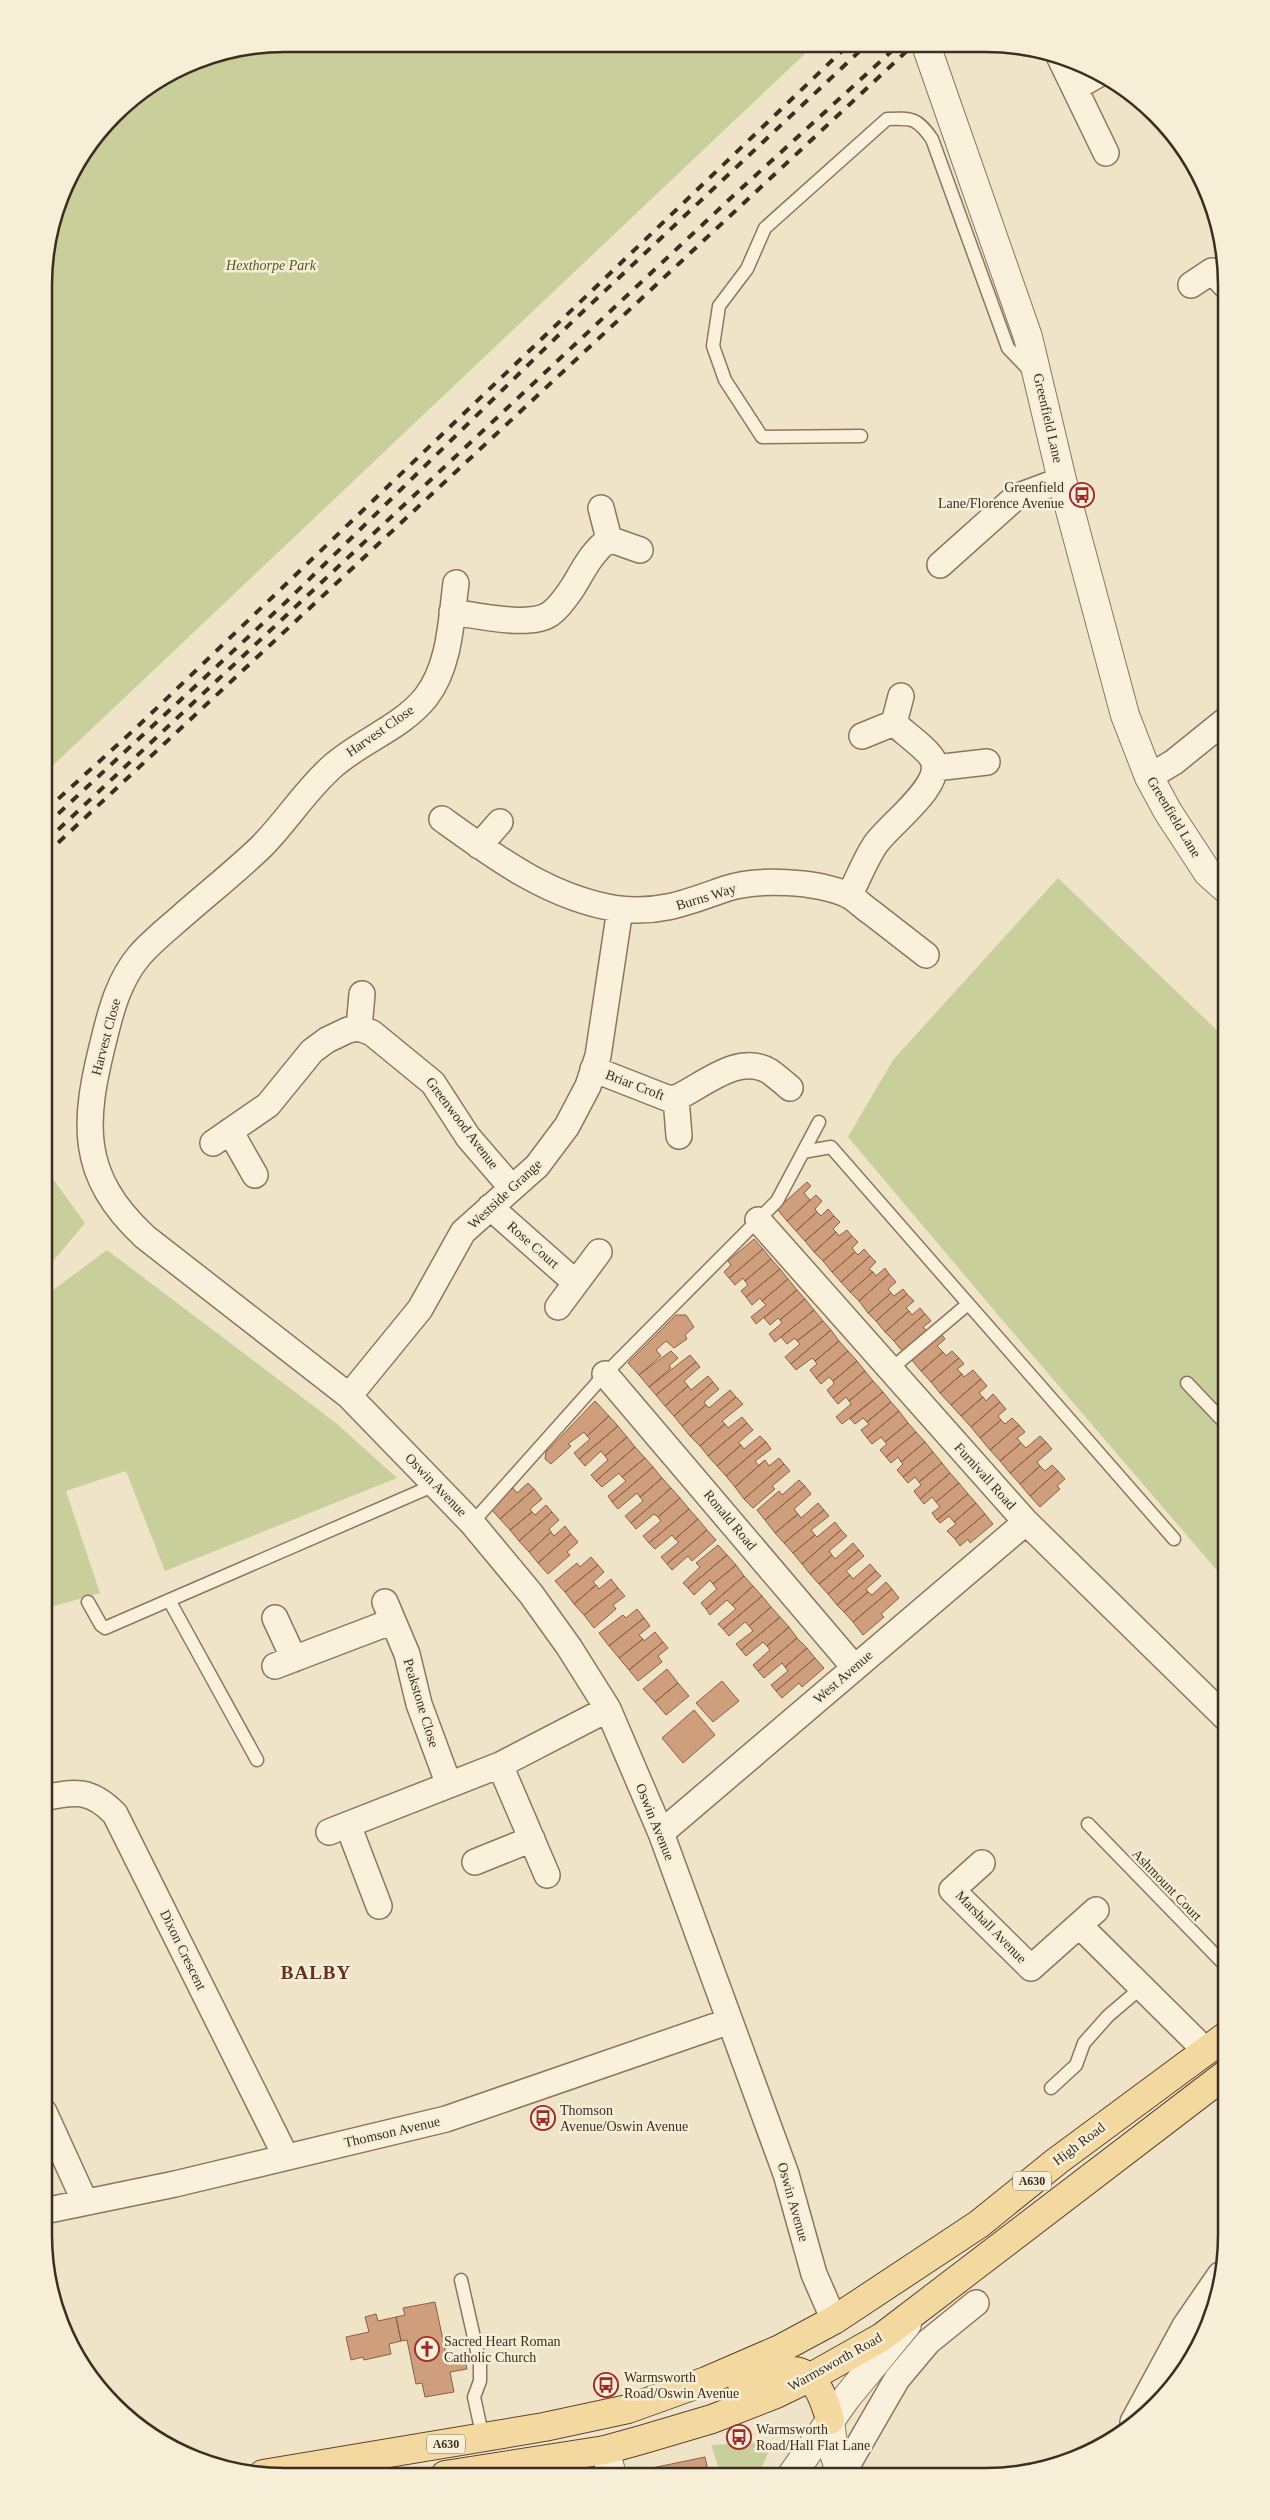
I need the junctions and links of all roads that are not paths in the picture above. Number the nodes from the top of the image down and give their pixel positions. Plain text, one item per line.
1 (928, 52) edge
2 (1064, 67) edge
3 (1091, 79) edge
4 (1075, 88) junction
5 (1106, 153) dead end
6 (1217, 277) edge
7 (1191, 285) dead end
8 (1038, 380) junction
9 (861, 436) dead end
10 (1062, 480) junction
11 (601, 508) dead end
12 (609, 539) junction
13 (640, 550) dead end
14 (940, 565) dead end
15 (456, 583) dead end
16 (452, 612) junction
17 (901, 696) dead end
18 (894, 724) junction
19 (1218, 726) edge
20 (862, 736) dead end
21 (987, 762) dead end
22 (935, 768) junction
23 (1149, 777) junction
24 (442, 820) dead end
25 (500, 822) dead end
26 (479, 846) junction
27 (1218, 882) edge
28 (849, 896) junction
29 (620, 909) junction
30 (926, 955) dead end
31 (362, 994) dead end
32 (359, 1028) junction
33 (593, 1069) junction
34 (790, 1088) dead end
35 (676, 1098) junction
36 (819, 1122) dead end
37 (680, 1136) dead end
38 (803, 1152) junction
39 (255, 1175) dead end
40 (512, 1188) junction
41 (490, 1207) junction
42 (758, 1220) junction
43 (600, 1252) dead end
44 (576, 1283) junction
45 (968, 1304) junction
46 (558, 1307) dead end
47 (891, 1369) junction
48 (605, 1374) junction
49 (1188, 1383) dead end
50 (349, 1396) junction
51 (1218, 1415) edge
52 (437, 1484) junction
53 (1026, 1522) junction
54 (472, 1523) junction
55 (1174, 1539) dead end
56 (169, 1600) junction
57 (88, 1602) dead end
58 (275, 1618) dead end
59 (854, 1667) junction
60 (608, 1709) junction
61 (1218, 1710) edge
62 (257, 1760) dead end
63 (500, 1765) junction
64 (449, 1785) junction
65 (53, 1796) edge
66 (1088, 1824) dead end
67 (661, 1833) junction
68 (532, 1839) junction
69 (475, 1862) dead end
70 (982, 1863) dead end
71 (547, 1875) dead end
72 (379, 1906) dead end
73 (1218, 1958) edge
74 (1142, 1987) junction
75 (730, 2021) junction
76 (1216, 2043) edge
77 (1218, 2080) edge
78 (1051, 2088) dead end
79 (53, 2131) edge
80 (286, 2157) junction
81 (86, 2202) junction
82 (53, 2209) edge
83 (1036, 2218) junction
84 (461, 2280) dead end
85 (1211, 2288) edge
86 (976, 2303) dead end
87 (923, 2306) junction
88 (834, 2320) junction
89 (811, 2377) junction
90 (1157, 2391) edge
91 (660, 2399) junction
92 (628, 2409) junction
93 (830, 2420) junction
94 (483, 2438) junction
95 (608, 2463) edge
96 (300, 2468) edge
97 (540, 2468) edge
98 (797, 2468) edge
99 (839, 2468) edge
100 (846, 2468) edge

1 - 8 street, Greenfield Lane
2 - 4 street
3 - 4 street
4 - 5 street
6 - 7 street
8 - 9 lane
8 - 10 street, Greenfield Lane
10 - 14 street
10 - 23 street, Greenfield Lane
11 - 12 street
12 - 13 street
12 - 16 street
15 - 16 street, Harvest Close
16 - 50 street, Harvest Close
17 - 18 street
18 - 20 street
18 - 22 street
19 - 23 street
21 - 22 street
22 - 28 street
23 - 27 street, Greenfield Lane
24 - 26 street, Burns Way
25 - 26 street
26 - 29 street, Burns Way
28 - 29 street, Burns Way
28 - 30 street, Burns Way
29 - 33 street, Westside Grange
31 - 32 street
32 - 39 street
32 - 40 street, Greenwood Avenue
33 - 35 street, Briar Croft
33 - 40 street, Westside Grange
34 - 35 street, Briar Croft
35 - 37 street, Briar Croft
36 - 38 lane
38 - 42 lane
38 - 45 lane
40 - 41 street, Westside Grange
41 - 44 street, Rose Court
41 - 50 street, Westside Grange
42 - 47 street, Furnivall Road
42 - 48 lane
43 - 44 street
44 - 46 street
45 - 47 lane
45 - 55 lane
47 - 53 street, Furnivall Road
48 - 54 lane
48 - 59 street, Ronald Road
49 - 51 lane
50 - 52 street, Oswin Avenue
52 - 54 street, Oswin Avenue
52 - 56 lane
53 - 59 street, West Avenue
53 - 61 street, Furnivall Road
54 - 60 street, Oswin Avenue
56 - 57 lane
56 - 62 lane
58 - 64 street, Peakstone Close
59 - 67 street, West Avenue
60 - 63 street
60 - 67 street, Oswin Avenue
63 - 64 street
63 - 68 street
64 - 72 street
65 - 80 street, Dixon Crescent
66 - 73 lane, Ashmount Court
67 - 75 street, Oswin Avenue
68 - 69 street
68 - 71 street
70 - 74 street, Marshall Avenue
74 - 76 street, Marshall Avenue
74 - 78 lane
75 - 80 street, Thomson Avenue
75 - 88 street, Oswin Avenue
76 - 88 main road, High Road / A630
77 - 83 main road, A630
79 - 81 street
80 - 81 street, Thomson Avenue
81 - 82 street, Thomson Avenue
83 - 87 main road, Warmsworth Road / A630
83 - 88 main road, A630
84 - 94 lane
85 - 90 street
86 - 100 street
87 - 89 main road, Warmsworth Road / A630
87 - 93 street
88 - 91 main road, A630
89 - 91 main road
89 - 93 main road
89 - 95 main road, Warmsworth Road / A630
91 - 92 main road, A630
92 - 94 main road, A630
92 - 95 main road, A630
93 - 98 street
93 - 99 street
94 - 96 main road, A630
95 - 97 main road, Warmsworth Road / A630

